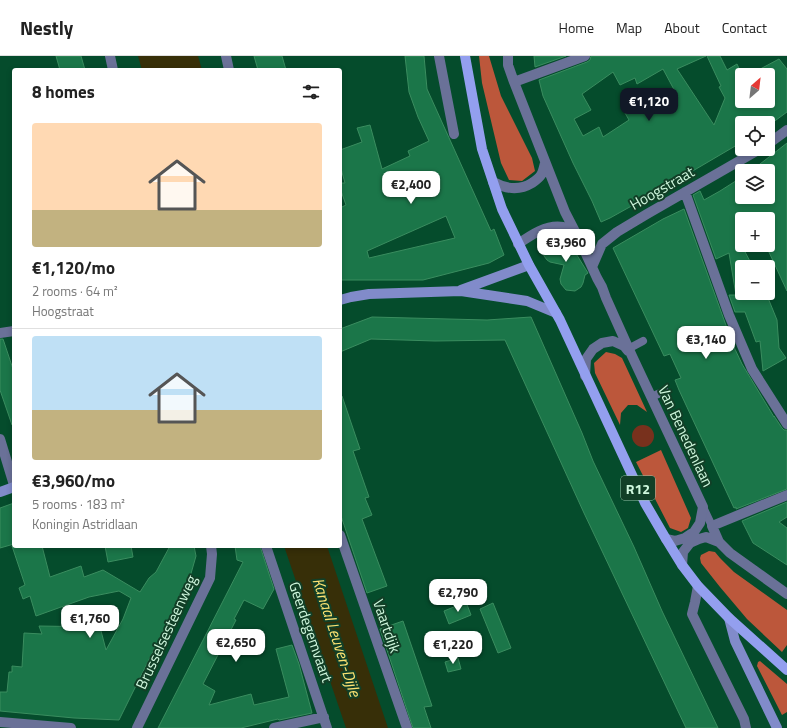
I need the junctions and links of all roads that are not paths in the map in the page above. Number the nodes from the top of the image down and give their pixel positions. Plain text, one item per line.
1 (110, 56) edge
2 (226, 56) edge
3 (439, 56) edge
4 (465, 56) edge
5 (508, 56) edge
6 (585, 56) edge
7 (113, 68) edge
8 (229, 68) edge
9 (514, 82) junction
10 (787, 130) edge
11 (454, 134) dead end
12 (775, 139) edge
13 (748, 156) edge
14 (545, 163) junction
15 (493, 182) junction
16 (685, 192) junction
17 (575, 231) junction
18 (518, 244) junction
19 (529, 265) junction
20 (592, 267) junction
21 (461, 291) junction
22 (342, 299) edge
23 (556, 313) junction
24 (12, 331) edge
25 (0, 333) edge
26 (643, 341) dead end
27 (630, 352) junction
28 (585, 376) junction
29 (665, 391) dead end
30 (651, 397) junction
31 (787, 424) edge
32 (0, 439) edge
33 (12, 479) edge
34 (12, 487) edge
35 (0, 492) edge
36 (787, 495) edge
37 (702, 507) junction
38 (712, 526) junction
39 (666, 539) junction
40 (342, 541) edge
41 (719, 542) junction
42 (211, 548) edge
43 (267, 548) edge
44 (682, 565) junction
45 (698, 586) junction
46 (787, 594) edge
47 (728, 618) junction
48 (787, 670) edge
49 (324, 718) junction
50 (0, 722) edge
51 (45, 727) edge
52 (71, 728) edge
53 (137, 728) edge
54 (274, 728) edge
55 (327, 728) edge
56 (407, 728) edge
57 (746, 728) edge
58 (778, 728) edge

1 - 7 street
2 - 8 street
3 - 11 street
4 - 15 main road, R12
5 - 9 street, Van Benedenlaan
6 - 9 street
9 - 14 street, Van Benedenlaan
10 - 12 street
13 - 16 street, Hoogstraat
14 - 15 street
14 - 17 street, Van Benedenlaan
15 - 18 main road, R12
16 - 20 street, Hoogstraat
16 - 31 street
17 - 18 street
17 - 20 street, Van Benedenlaan
18 - 19 main road, R12
19 - 21 main road
19 - 23 main road, R12
20 - 27 street, Van Benedenlaan
21 - 22 main road
21 - 23 main road
23 - 28 main road, R12
24 - 25 street
26 - 27 lane
27 - 28 street
27 - 30 street, Van Benedenlaan
28 - 39 main road, R12
29 - 30 lane
30 - 37 street, Van Benedenlaan
32 - 33 street
34 - 35 main road
36 - 38 street
37 - 38 lane, Van Benedenlaan
37 - 39 street
38 - 41 street, Van Benedenlaan
39 - 44 main road, R12
40 - 56 street, Vaartdijk
41 - 44 street
41 - 46 street, Van Benedenlaan
42 - 53 street, Brusselsesteenweg
43 - 49 street, Geerdegemvaart
44 - 45 main road, R12
45 - 47 main road, R12
45 - 57 street
47 - 48 main road, R12
47 - 58 main road
49 - 54 street
49 - 55 street, Geerdegemvaart
50 - 51 street
51 - 52 street

